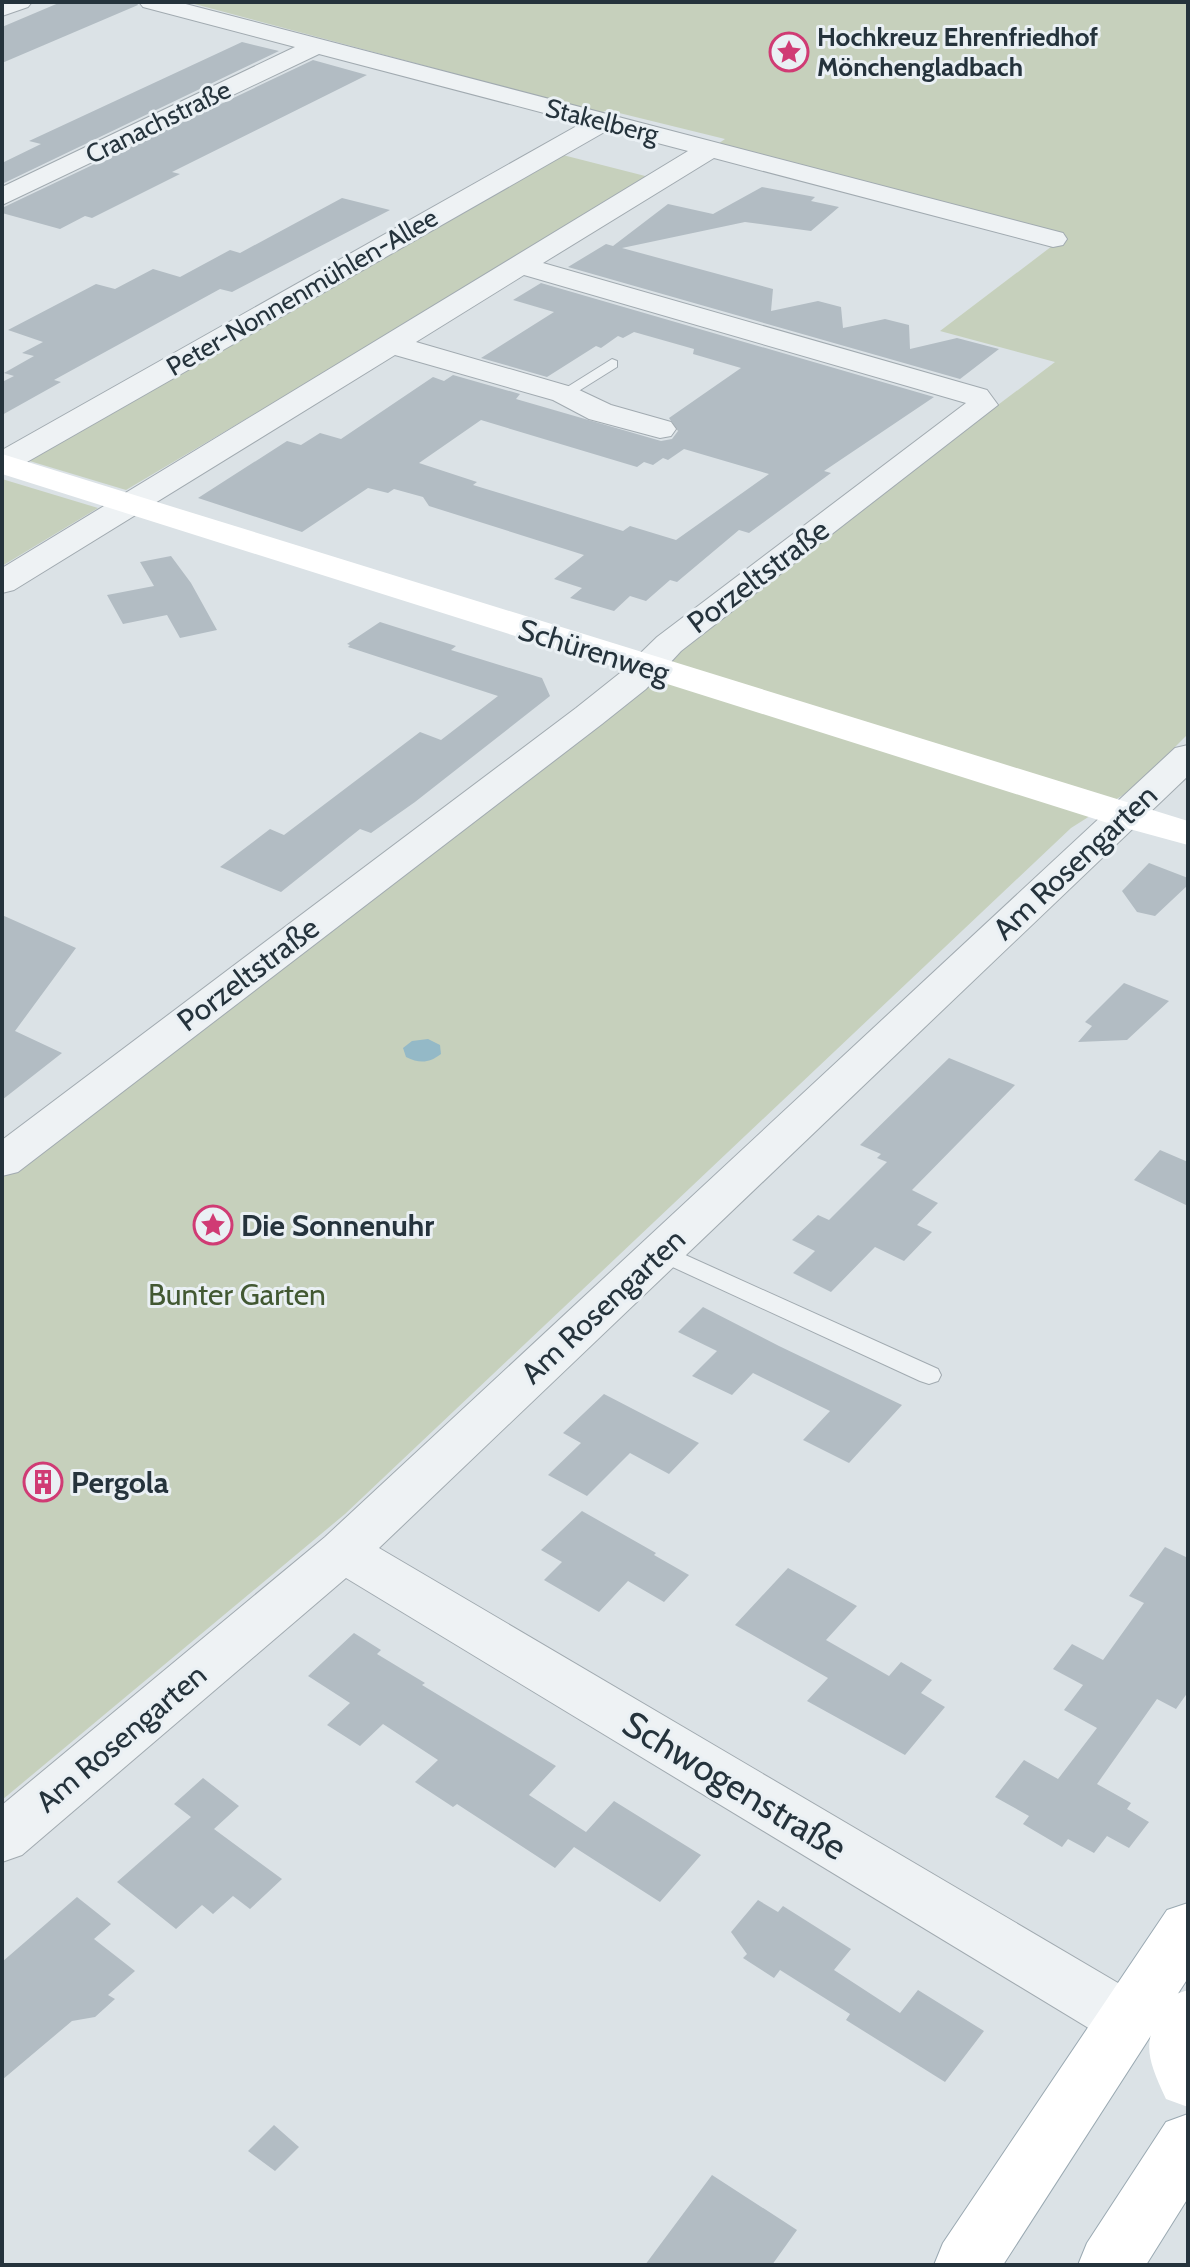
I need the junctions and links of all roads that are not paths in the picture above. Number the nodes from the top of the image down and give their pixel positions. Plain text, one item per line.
1 (20, 2) edge
2 (151, 2) edge
3 (2, 9) edge
4 (314, 47) junction
5 (603, 122) junction
6 (710, 149) junction
7 (2, 197) edge
8 (1053, 239) dead end
9 (522, 266) junction
10 (391, 344) junction
11 (612, 364) dead end
12 (564, 394) junction
13 (660, 429) dead end
14 (2, 464) edge
15 (129, 506) junction
16 (2, 583) edge
17 (643, 667) junction
18 (1188, 756) edge
19 (1125, 816) junction
20 (1188, 833) edge
21 (2, 1162) edge
22 (661, 1252) junction
23 (929, 1375) dead end
24 (343, 1551) junction
25 (2, 1838) edge
26 (1188, 1928) edge
27 (1188, 2016) edge
28 (1126, 2019) junction
29 (1188, 2080) edge
30 (1188, 2142) edge
31 (966, 2265) edge
32 (1110, 2265) edge

1 - 3 street
2 - 4 street, Stakelberg
4 - 5 street, Stakelberg
4 - 7 street, Cranachstraße
5 - 6 street, Stakelberg
5 - 14 street, Peter-Nonnenmühlen-Allee
6 - 8 street, Stakelberg
6 - 9 street
9 - 10 street
9 - 17 street, Porzeltstraße
10 - 12 street
10 - 15 street
11 - 12 lane
12 - 13 street
14 - 15 main road, Schürenweg
15 - 16 street
15 - 17 main road, Schürenweg
17 - 19 main road, Schürenweg
17 - 21 street, Porzeltstraße
18 - 19 street, Am Rosengarten
19 - 20 main road, Schürenweg
19 - 22 street, Am Rosengarten
22 - 23 lane
22 - 24 street, Am Rosengarten
24 - 25 street, Am Rosengarten
24 - 28 street, Schwogenstraße
26 - 28 main road
27 - 29 main road
28 - 31 main road
30 - 32 main road

